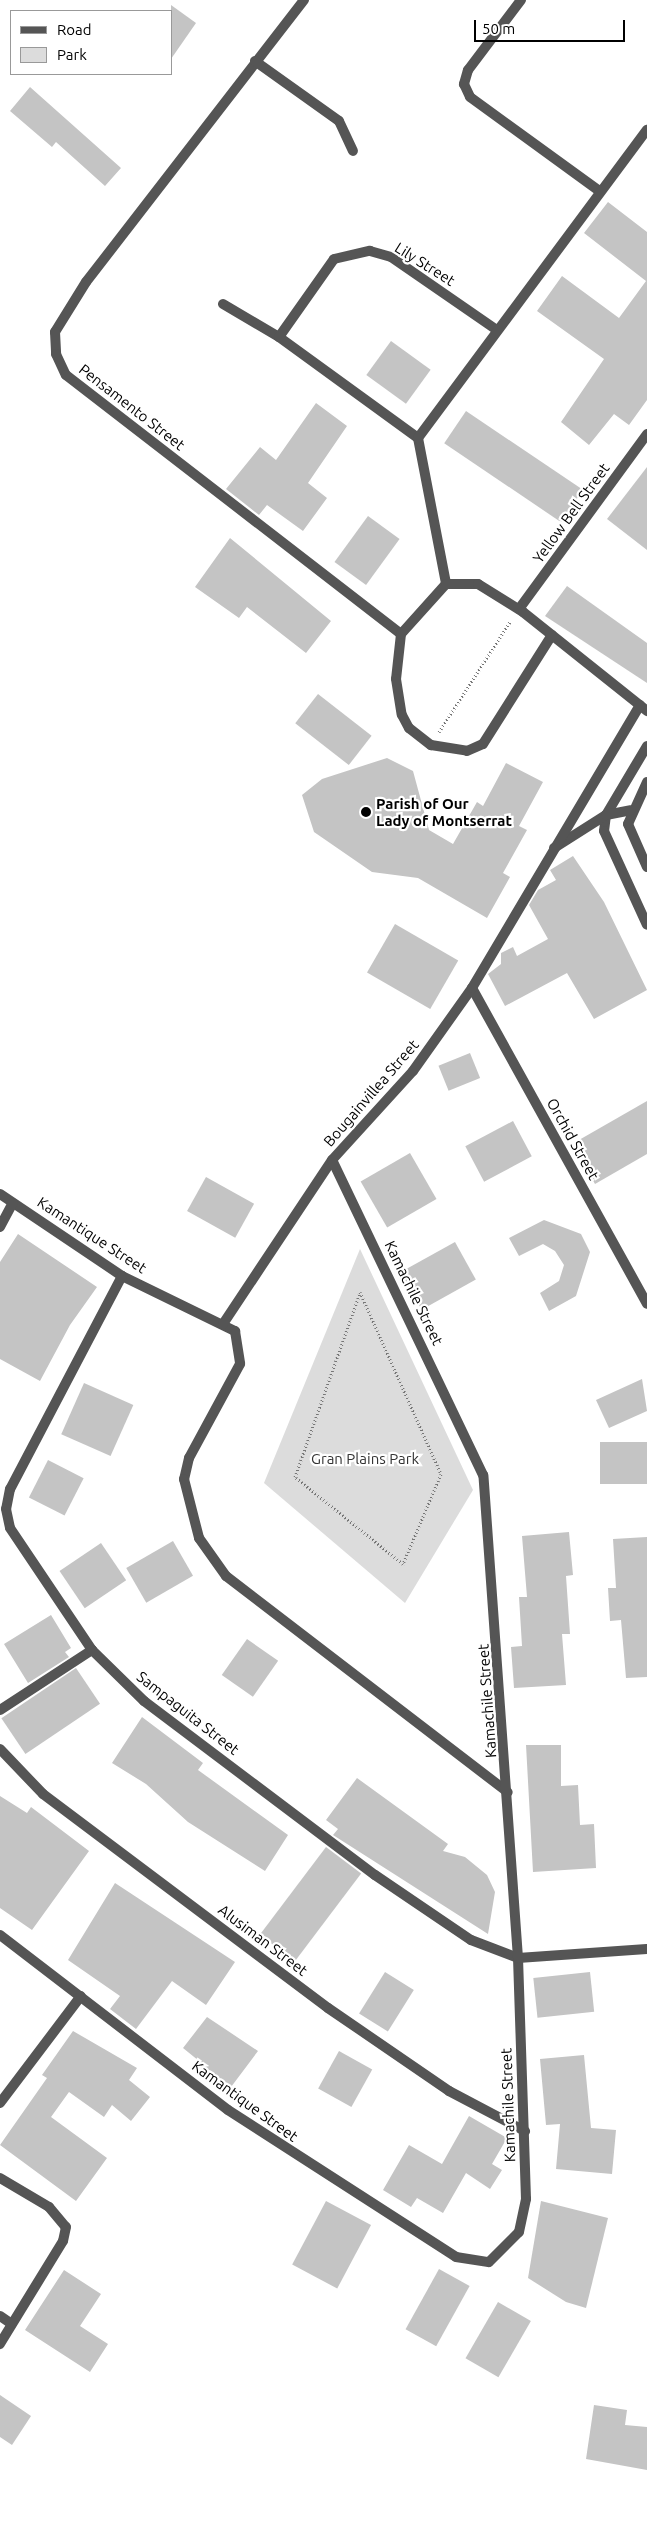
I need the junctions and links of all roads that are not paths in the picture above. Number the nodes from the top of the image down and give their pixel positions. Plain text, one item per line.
1 (304, 0) edge
2 (521, 0) edge
3 (255, 61) junction
4 (647, 130) edge
5 (353, 151) dead end
6 (598, 190) junction
7 (223, 304) dead end
8 (497, 330) junction
9 (279, 337) junction
10 (647, 434) edge
11 (418, 438) junction
12 (446, 584) junction
13 (519, 609) junction
14 (401, 634) junction
15 (552, 635) junction
16 (644, 708) edge
17 (647, 746) edge
18 (647, 782) edge
19 (630, 810) junction
20 (606, 815) junction
21 (550, 851) junction
22 (647, 867) edge
23 (647, 925) edge
24 (472, 988) junction
25 (332, 1160) junction
26 (0, 1194) edge
27 (13, 1203) junction
28 (0, 1227) edge
29 (122, 1276) junction
30 (647, 1304) edge
31 (223, 1324) junction
32 (92, 1650) junction
33 (0, 1710) edge
34 (0, 1749) edge
35 (508, 1792) junction
36 (0, 1935) edge
37 (647, 1949) edge
38 (518, 1958) junction
39 (81, 1996) junction
40 (0, 2103) edge
41 (525, 2131) junction
42 (0, 2178) edge
43 (489, 2262) joint
44 (0, 2316) edge
45 (12, 2324) junction
46 (0, 2344) edge

1 - 3 street, Pensamento Street
2 - 6 street
3 - 5 street
3 - 14 street, Pensamento Street
4 - 6 street
6 - 8 street
7 - 9 street
8 - 9 street, Lily Street
8 - 11 street
9 - 11 street
10 - 13 street, Yellow Bell Street
11 - 12 street
12 - 13 street
12 - 14 street
13 - 15 street
14 - 15 street
15 - 16 street
16 - 21 street, Bougainvillea Street
17 - 20 street
18 - 19 street
19 - 20 street
19 - 22 street
20 - 21 street, Bougainvillea Street
20 - 23 street
21 - 24 street, Bougainvillea Street
24 - 25 street, Bougainvillea Street
24 - 30 street, Orchid Street
25 - 31 street, Bougainvillea Street
25 - 35 street, Kamachile Street
26 - 27 street, Kamantique Street
27 - 28 street
27 - 29 street, Kamantique Street
29 - 31 street, Kamantique Street
29 - 32 street, Sampaguita Street
31 - 35 street
32 - 33 street
32 - 38 street, Sampaguita Street
34 - 41 street, Alusiman Street
35 - 38 street, Kamachile Street
36 - 39 street, Kamantique Street
37 - 38 street, Sampaguita Street
38 - 41 street, Kamachile Street
39 - 40 street
39 - 43 street, Kamantique Street
41 - 43 street, Kamachile Street
42 - 45 street
44 - 45 street
45 - 46 street

